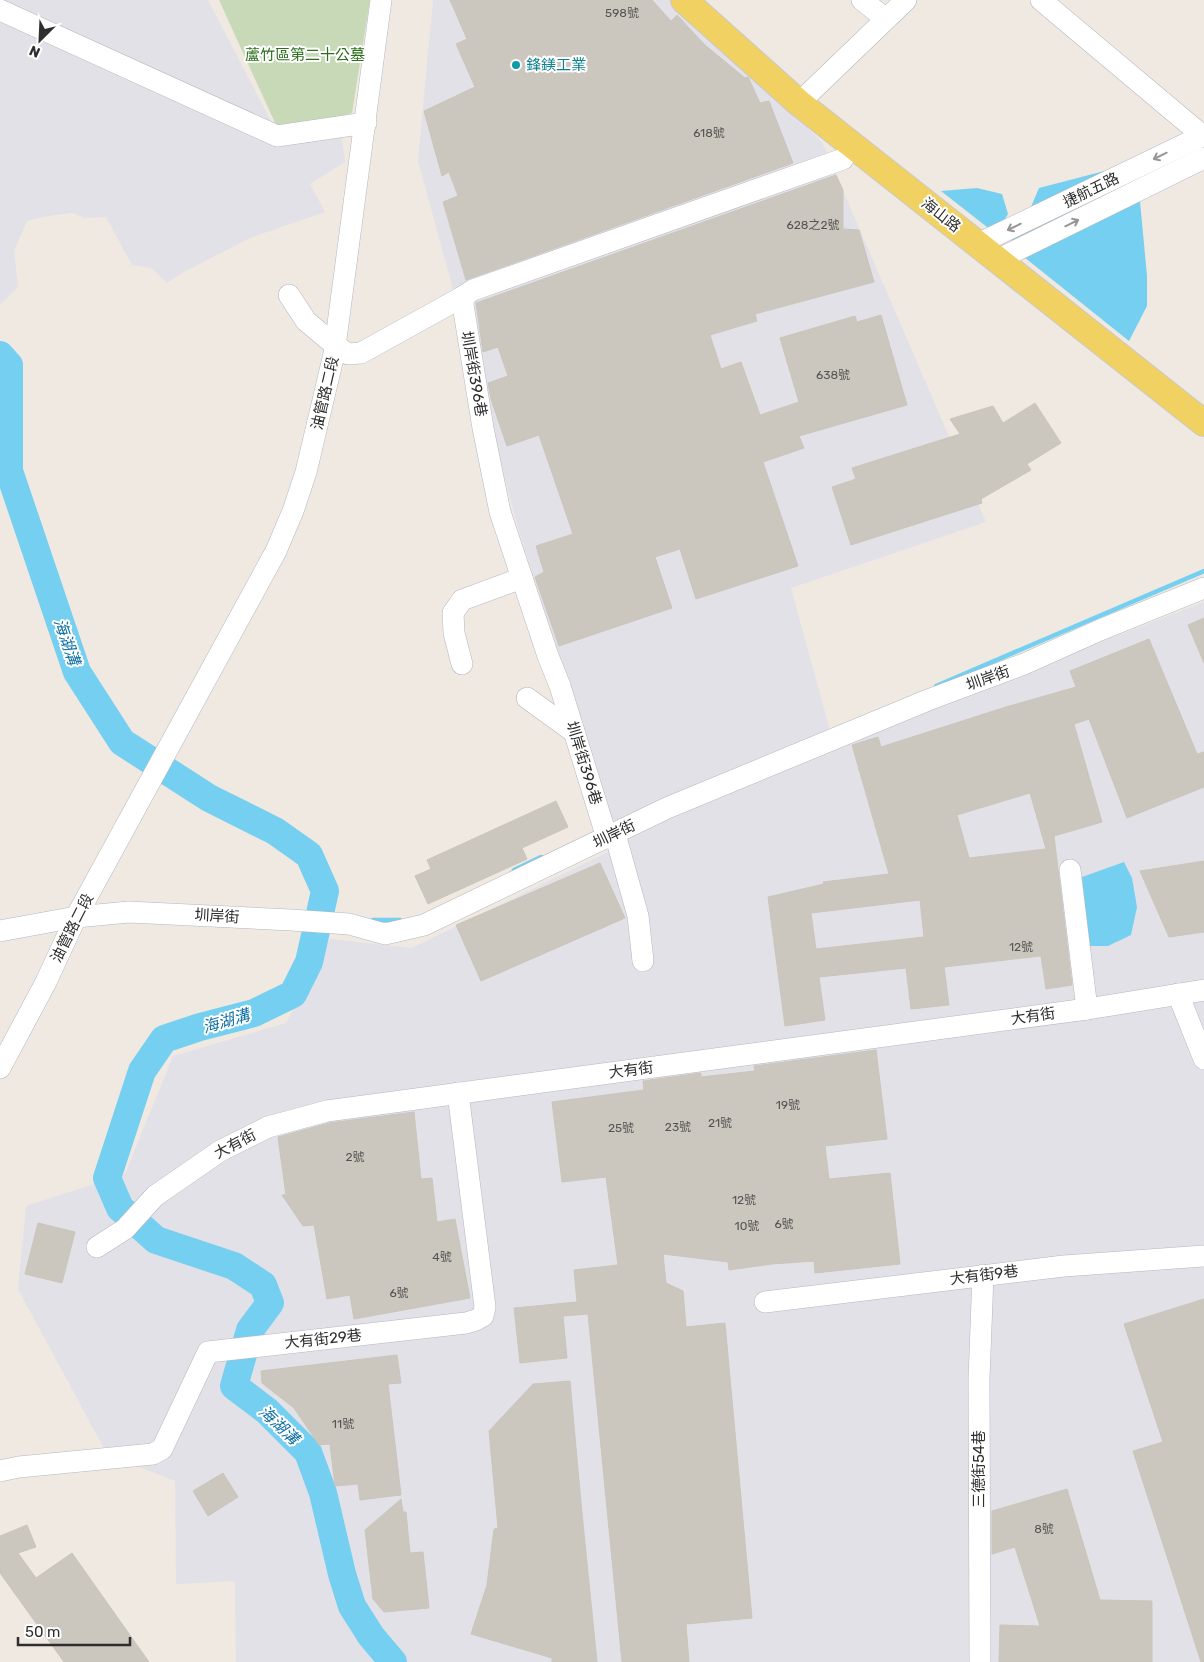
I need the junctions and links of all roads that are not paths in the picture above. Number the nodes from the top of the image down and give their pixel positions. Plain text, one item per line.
1 (381, 0) edge
2 (684, 0) edge
3 (862, 0) edge
4 (906, 0) edge
5 (1040, 0) edge
6 (0, 10) edge
7 (886, 19) junction
8 (799, 103) junction
9 (366, 122) junction
10 (1203, 135) edge
11 (1204, 158) edge
12 (844, 159) dead end
13 (987, 252) junction
14 (289, 295) dead end
15 (464, 296) junction
16 (336, 346) junction
17 (1204, 424) edge
18 (522, 578) junction
19 (1204, 588) edge
20 (462, 664) dead end
21 (527, 698) dead end
22 (574, 732) junction
23 (608, 831) junction
24 (1070, 870) dead end
25 (76, 917) junction
26 (0, 931) edge
27 (644, 961) dead end
28 (1204, 990) edge
29 (1178, 994) junction
30 (1087, 1009) junction
31 (1204, 1059) edge
32 (0, 1068) edge
33 (458, 1092) junction
34 (97, 1247) dead end
35 (1204, 1256) edge
36 (982, 1275) junction
37 (765, 1302) dead end
38 (0, 1471) edge
39 (980, 1662) edge

1 - 9 street, 油管路二段
2 - 8 main road, 海山路
3 - 7 street
4 - 7 street
5 - 10 street
6 - 9 street
7 - 8 street
8 - 13 main road, 海山路
9 - 16 street, 油管路二段
10 -> 13 street, 捷航五路
13 -> 11 street, 捷航五路
12 - 15 street
13 - 17 main road, 海山路
14 - 16 street
15 - 16 street
15 - 18 street, 圳岸街396巷
16 - 25 street, 油管路二段
18 - 20 street
18 - 22 street, 圳岸街396巷
19 - 23 street, 圳岸街
21 - 22 street
22 - 23 street, 圳岸街396巷
23 - 25 street, 圳岸街
23 - 27 street, 圳岸街396巷
24 - 30 street
25 - 26 street, 圳岸街
25 - 32 street, 油管路二段
28 - 29 street, 大有街
29 - 30 street, 大有街
29 - 31 street
30 - 33 street, 大有街
33 - 34 street, 大有街
33 - 38 street, 大有街29巷
35 - 36 street, 大有街9巷
36 - 37 street, 大有街9巷
36 - 39 street, 三德街54巷

